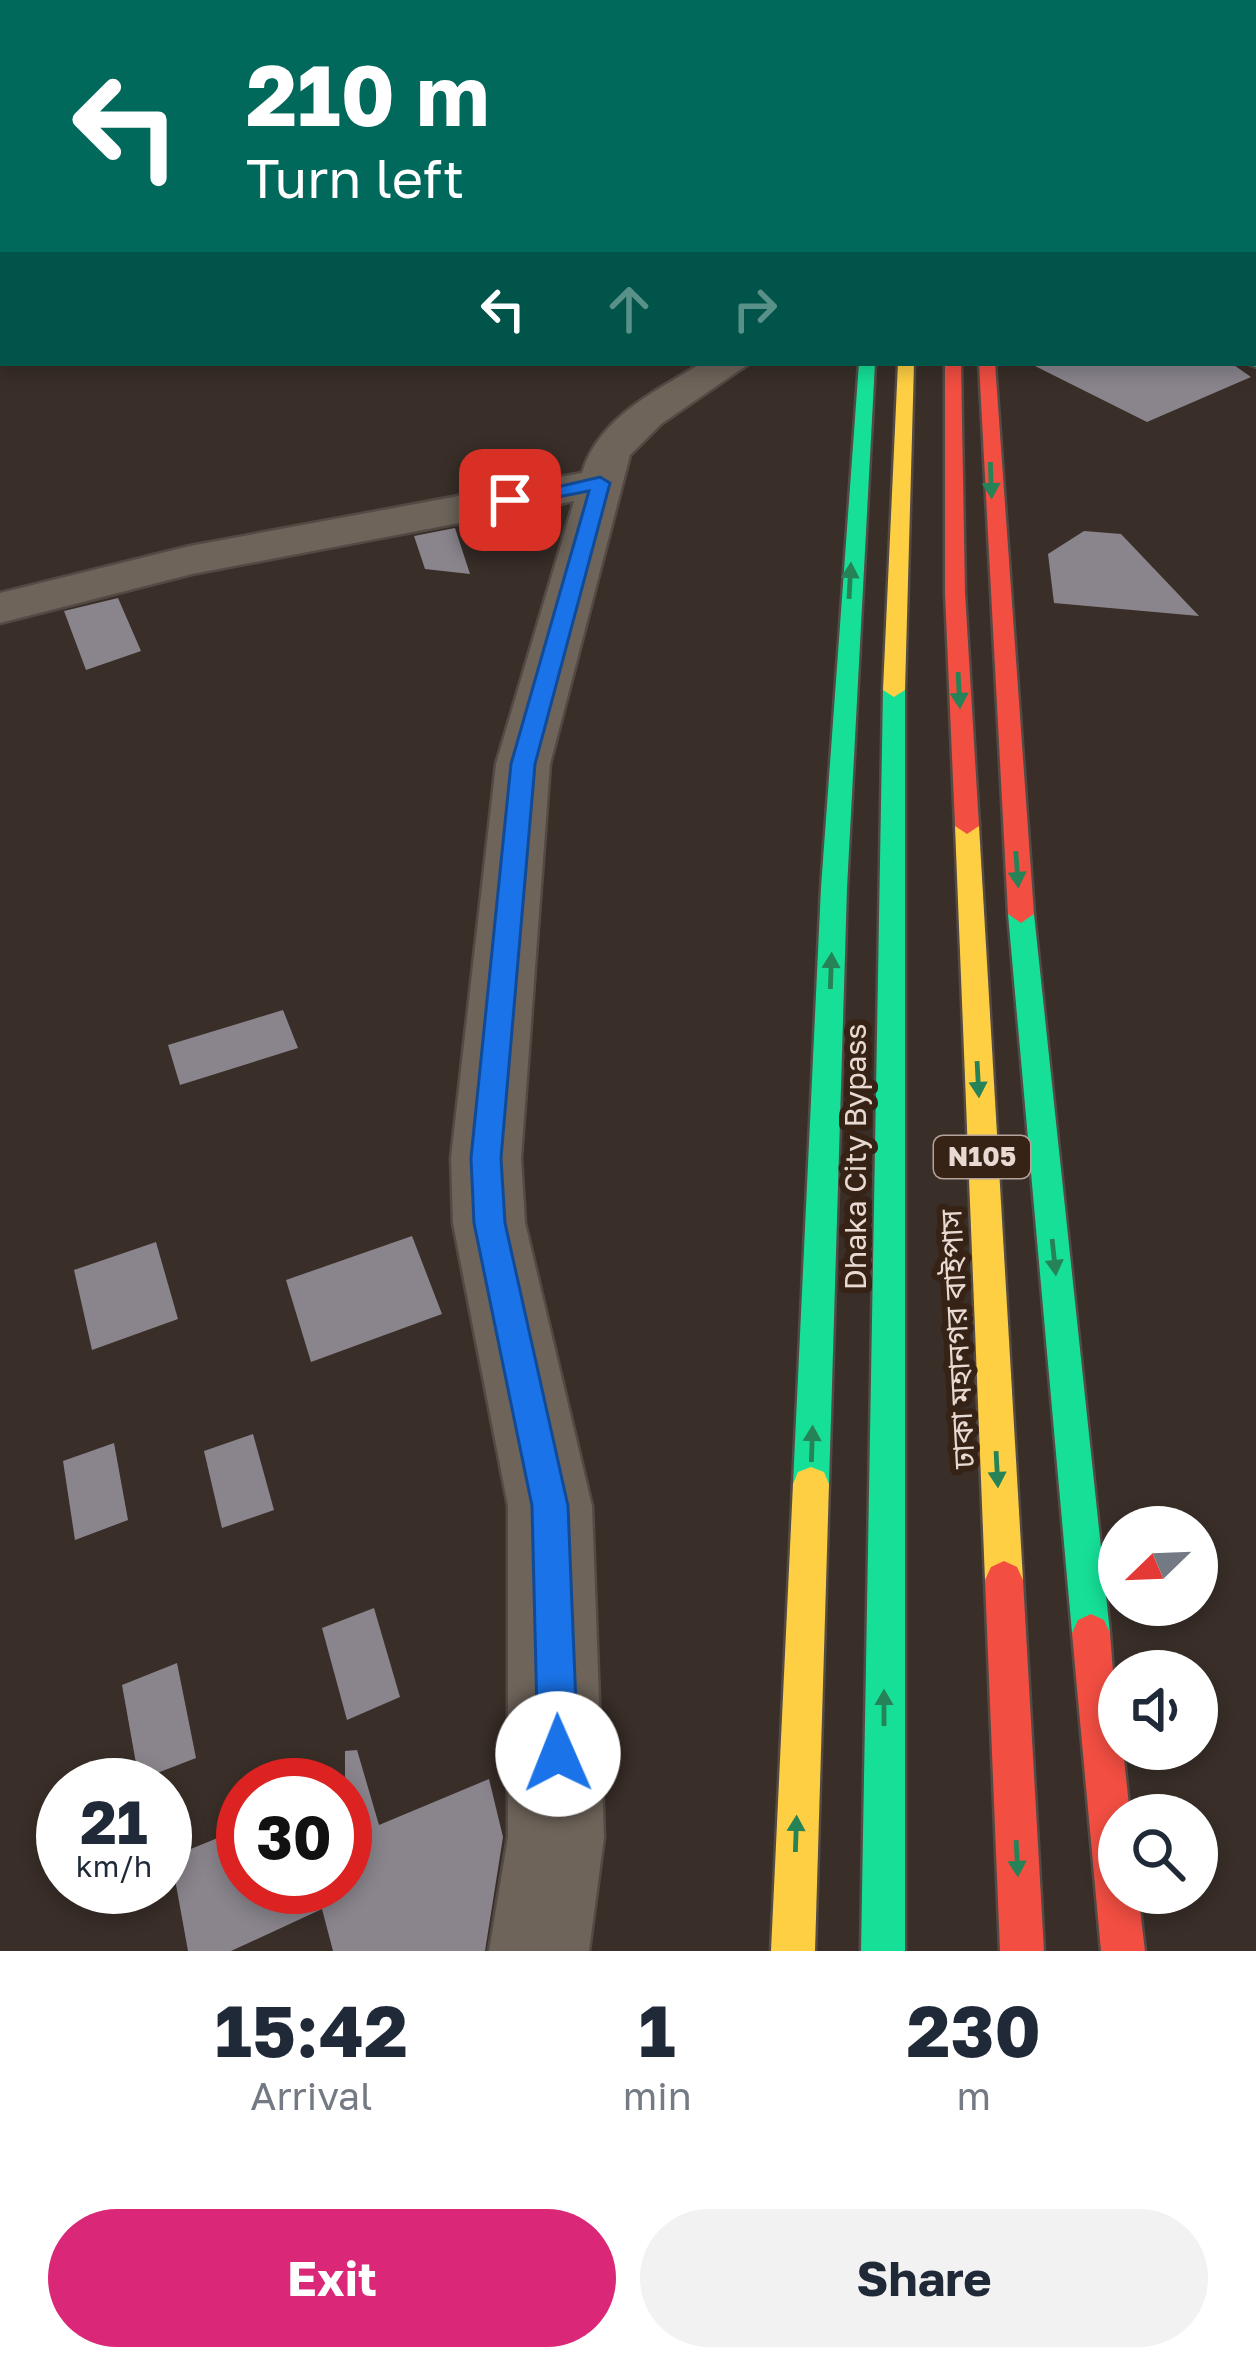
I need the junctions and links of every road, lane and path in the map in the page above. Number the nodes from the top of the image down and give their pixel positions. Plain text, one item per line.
1 (725, 366) edge
2 (868, 366) edge
3 (906, 366) edge
4 (952, 366) edge
5 (987, 366) edge
6 (600, 483) junction
7 (0, 608) edge
8 (539, 1951) edge
9 (793, 1951) edge
10 (883, 1951) edge
11 (1022, 1951) edge
12 (1123, 1951) edge

1 - 6 street
9 -> 2 main road
10 -> 3 main road, Dhaka City Bypass / N105
4 -> 11 main road, ঢাকা মহানগর বাইপাস / N105
5 -> 12 main road
6 - 7 street
6 - 8 street

